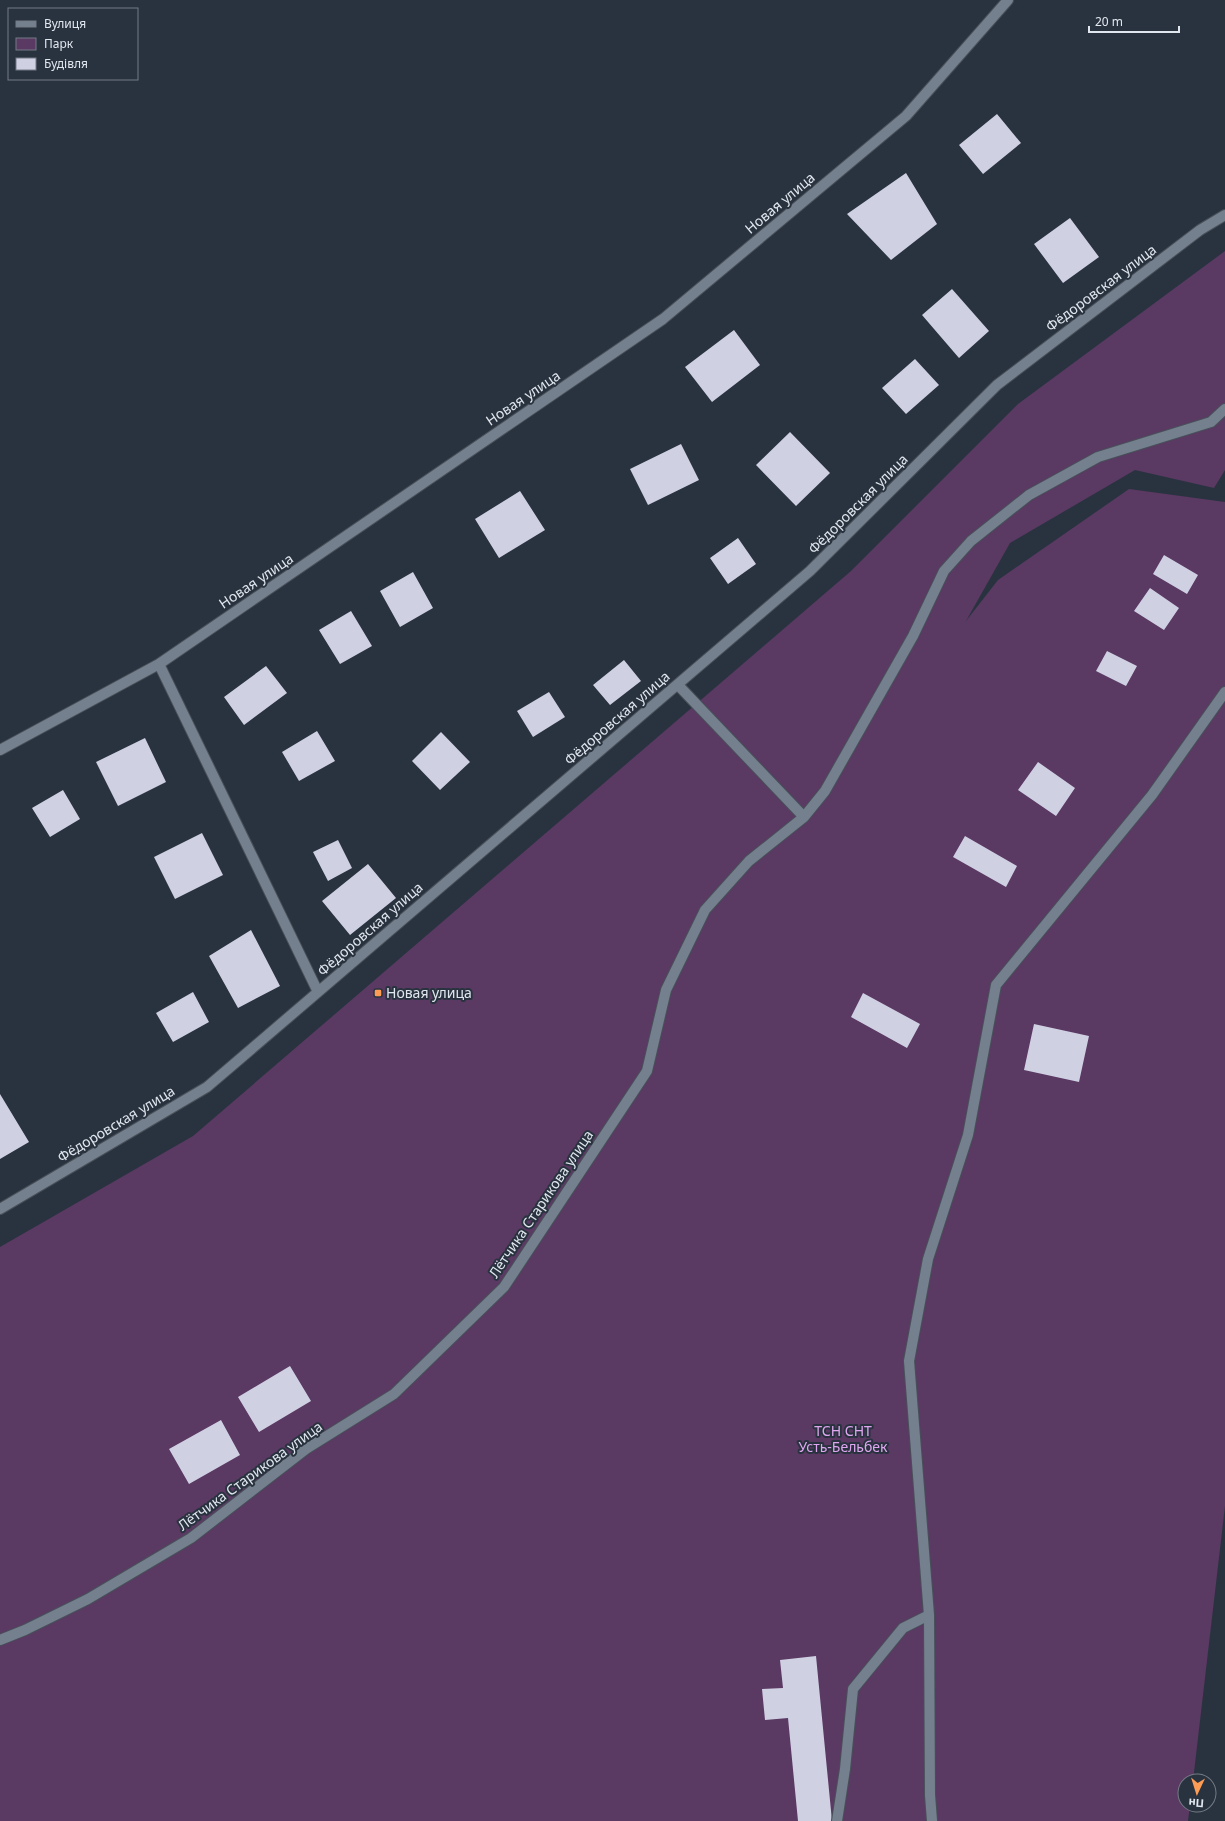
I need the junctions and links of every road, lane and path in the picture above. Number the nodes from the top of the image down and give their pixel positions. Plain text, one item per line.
1 (1008, 0) edge
2 (1225, 215) edge
3 (1225, 409) edge
4 (159, 664) junction
5 (678, 684) junction
6 (1225, 692) edge
7 (0, 750) edge
8 (804, 817) junction
9 (318, 992) junction
10 (0, 1209) edge
11 (929, 1615) junction
12 (0, 1640) edge
13 (837, 1821) edge
14 (932, 1821) edge

1 - 4 street, Новая улица
2 - 5 street, Фёдоровская улица
3 - 8 street, Лётчика Старикова улица
4 - 7 street, Новая улица
4 - 9 street
5 - 8 street
5 - 9 street, Фёдоровская улица
6 - 11 street
8 - 12 street, Лётчика Старикова улица
9 - 10 street, Фёдоровская улица
11 - 13 street
11 - 14 street

